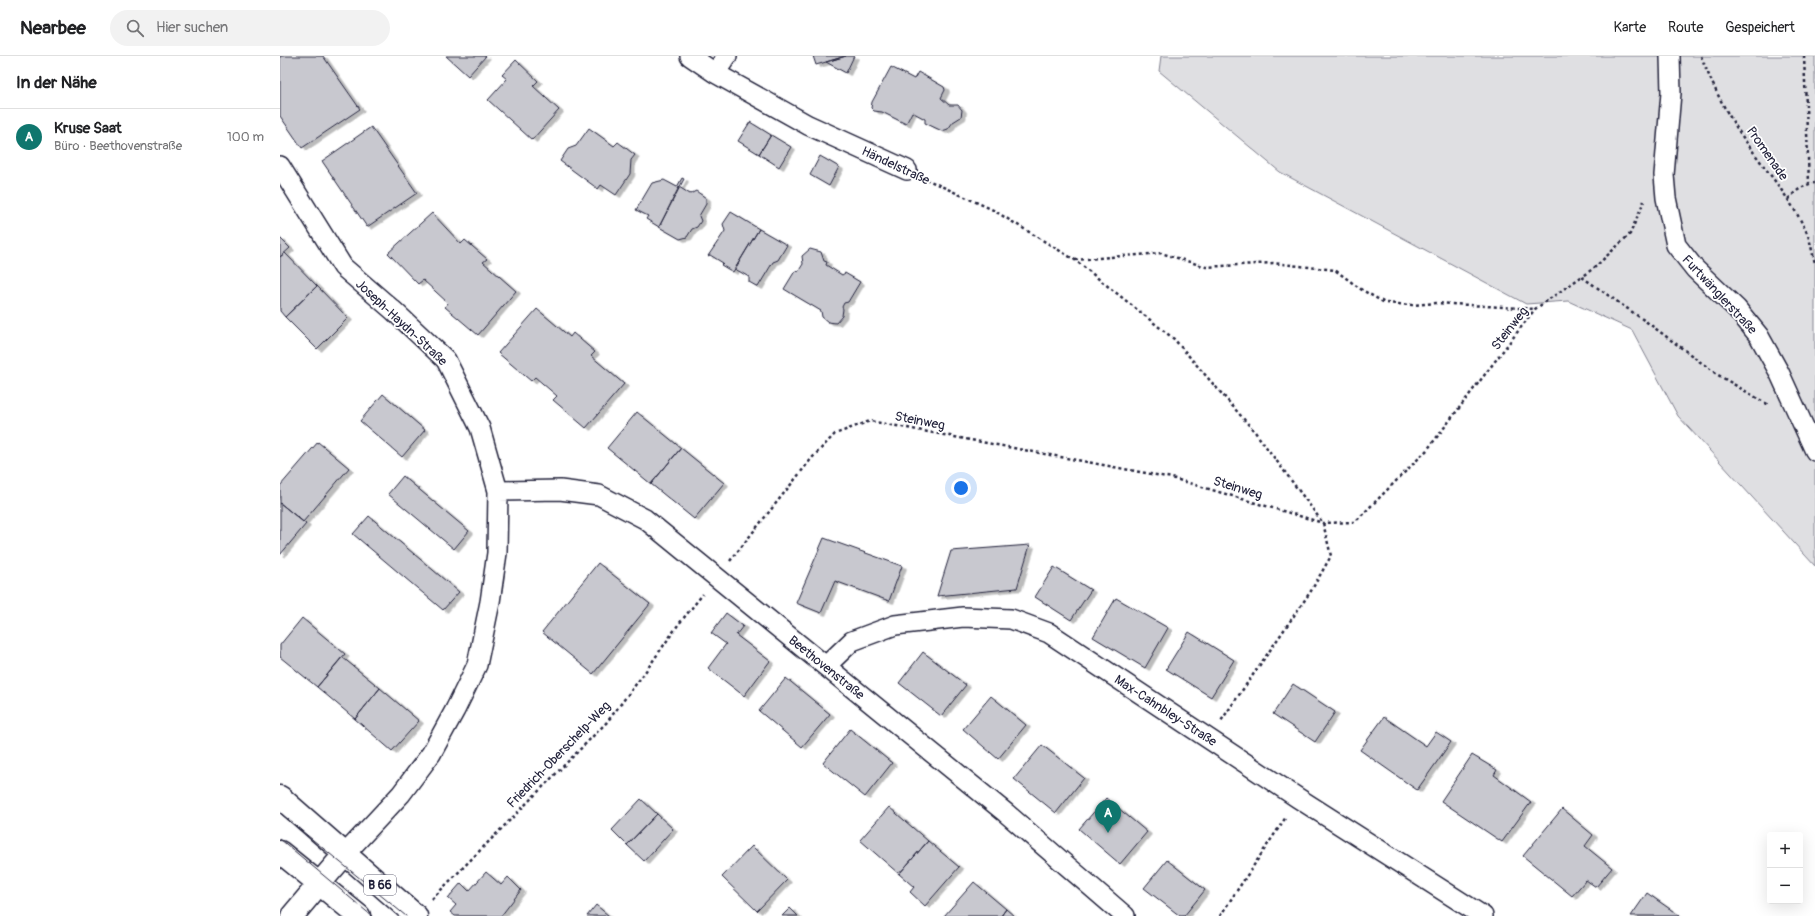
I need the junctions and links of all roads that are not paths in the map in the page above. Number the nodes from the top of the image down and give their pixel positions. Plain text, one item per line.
1 (690, 56) edge
2 (727, 56) edge
3 (1670, 56) edge
4 (715, 73) junction
5 (280, 166) edge
6 (908, 170) road end
7 (1815, 450) edge
8 (498, 491) junction
9 (826, 666) junction
10 (280, 797) edge
11 (280, 852) edge
12 (345, 854) junction
13 (319, 884) junction
14 (292, 916) edge
15 (359, 916) edge
16 (416, 916) edge
17 (1125, 916) edge
18 (1483, 916) edge

1 - 4 street, Händelstraße
2 - 4 street
3 - 7 street, Furtwänglerstraße
4 - 6 street, Händelstraße
5 - 8 street, Joseph-Haydn-Straße
8 - 9 street, Beethovenstraße
8 - 12 street, Joseph-Haydn-Straße
9 - 17 street, Beethovenstraße
9 - 18 street, Max-Cahnbley-Straße
10 - 12 main road, B 66
11 - 13 main road, B 66
12 - 13 main road
12 - 16 main road, B 66
13 - 14 main road
13 - 15 main road, B 66

